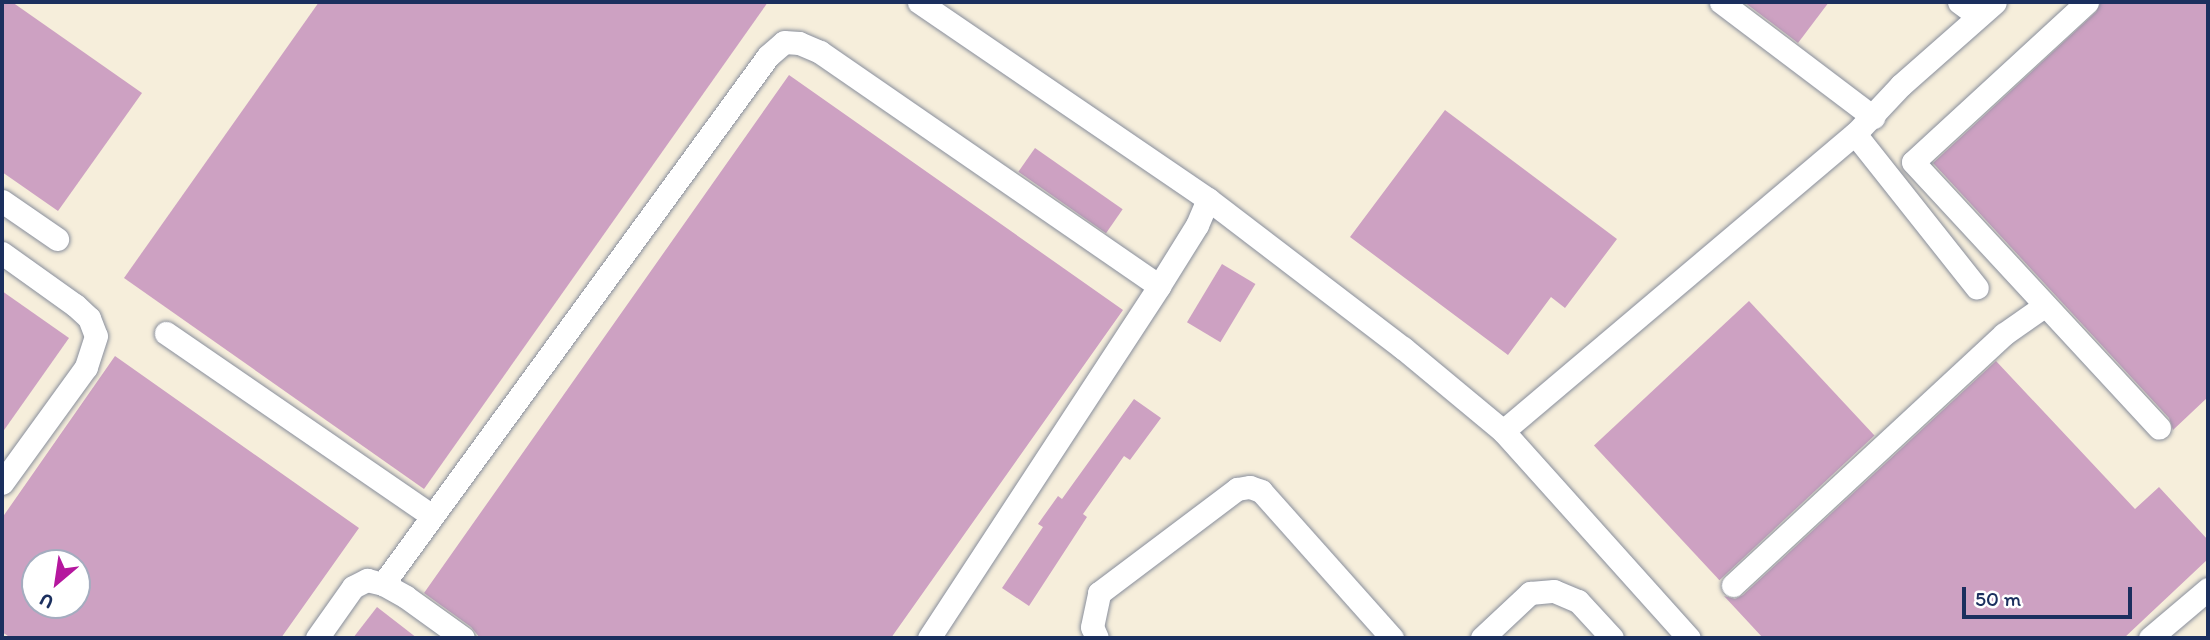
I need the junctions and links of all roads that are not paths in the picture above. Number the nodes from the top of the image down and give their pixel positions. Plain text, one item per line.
1 (919, 2) edge
2 (1721, 2) edge
3 (1959, 2) edge
4 (2087, 2) edge
5 (1986, 9) edge
6 (1873, 117) junction
7 (1855, 134) junction
8 (1208, 199) junction
9 (2, 201) edge
10 (57, 239) dead end
11 (2, 253) edge
12 (1159, 286) junction
13 (1977, 288) dead end
14 (2044, 306) junction
15 (166, 333) dead end
16 (2159, 428) dead end
17 (1503, 431) junction
18 (2, 483) edge
19 (432, 516) junction
20 (383, 584) junction
21 (1733, 585) dead end
22 (2208, 589) edge
23 (317, 638) edge
24 (463, 638) edge
25 (929, 638) edge
26 (1097, 638) edge
27 (1392, 638) edge
28 (1482, 638) edge
29 (1612, 638) edge
30 (1689, 638) edge
31 (2150, 638) edge

1 - 8 street
2 - 6 street
3 - 5 street
4 - 14 street
5 - 6 street
6 - 7 street
7 - 13 street
7 - 17 street
8 - 12 street
8 - 17 street
9 - 10 street
11 - 18 street
12 - 19 street
12 - 25 street
14 - 16 street
14 - 21 street
15 - 19 street
17 - 30 street
19 - 20 street
20 - 23 street
20 - 24 street
22 - 31 street
26 - 27 street
28 - 29 street

